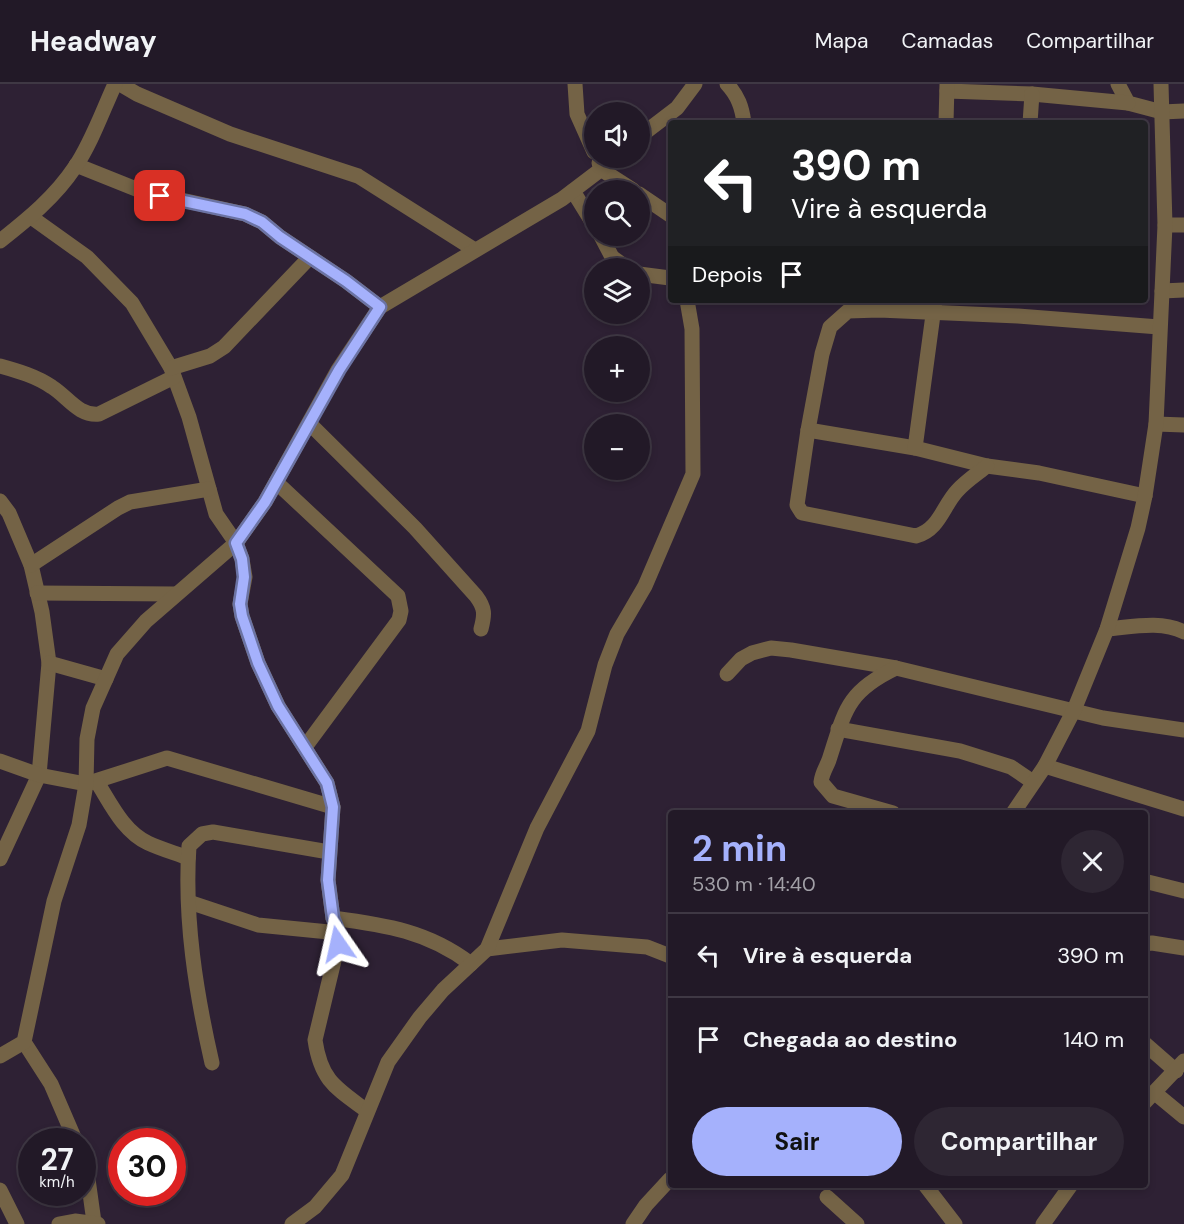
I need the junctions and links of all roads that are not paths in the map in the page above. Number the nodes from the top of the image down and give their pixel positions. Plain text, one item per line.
1 (118, 84) edge
2 (575, 84) edge
3 (695, 84) edge
4 (727, 84) edge
5 (1118, 84) edge
6 (1161, 84) edge
7 (947, 87) edge
8 (1007, 88) edge
9 (1032, 94) junction
10 (1128, 103) junction
11 (1184, 111) edge
12 (1162, 112) junction
13 (744, 120) edge
14 (946, 120) edge
15 (1030, 120) edge
16 (650, 129) edge
17 (584, 130) edge
18 (76, 165) junction
19 (595, 168) edge
20 (604, 168) edge
21 (620, 180) edge
22 (573, 191) junction
23 (650, 201) edge
24 (584, 209) edge
25 (668, 214) edge
26 (31, 217) junction
27 (1165, 225) junction
28 (1184, 225) edge
29 (0, 241) edge
30 (475, 250) junction
31 (310, 257) junction
32 (650, 275) edge
33 (668, 278) edge
34 (1184, 290) edge
35 (1162, 291) junction
36 (688, 303) edge
37 (1019, 303) edge
38 (934, 306) edge
39 (380, 307) junction
40 (1018, 316) junction
41 (1159, 327) junction
42 (0, 366) edge
43 (173, 373) junction
44 (309, 423) junction
45 (1156, 424) junction
46 (1184, 425) edge
47 (808, 430) junction
48 (915, 448) junction
49 (987, 466) junction
50 (276, 482) junction
51 (209, 489) junction
52 (1145, 496) junction
53 (0, 501) edge
54 (236, 543) junction
55 (31, 565) junction
56 (37, 593) junction
57 (175, 594) junction
58 (1107, 628) junction
59 (482, 629) dead end
60 (1184, 632) edge
61 (49, 663) junction
62 (896, 668) junction
63 (727, 674) dead end
64 (106, 679) junction
65 (1074, 710) junction
66 (837, 729) junction
67 (1184, 730) edge
68 (305, 747) junction
69 (0, 762) edge
70 (1045, 766) junction
71 (39, 775) junction
72 (1033, 782) junction
73 (91, 783) junction
74 (333, 807) junction
75 (1184, 809) edge
76 (882, 810) edge
77 (1015, 810) edge
78 (329, 852) junction
79 (188, 858) junction
80 (0, 859) edge
81 (1148, 882) edge
82 (1184, 891) edge
83 (189, 902) junction
84 (336, 926) junction
85 (1148, 944) edge
86 (1184, 948) edge
87 (487, 949) junction
88 (668, 955) edge
89 (471, 964) junction
90 (24, 1042) junction
91 (1148, 1046) edge
92 (0, 1056) edge
93 (213, 1063) dead end
94 (1180, 1066) edge
95 (1150, 1098) edge
96 (367, 1111) junction
97 (1184, 1117) edge
98 (70, 1128) edge
99 (668, 1181) edge
100 (927, 1188) edge
101 (1069, 1188) edge
102 (0, 1190) edge
103 (826, 1197) dead end
104 (93, 1206) edge
105 (96, 1223) edge
106 (17, 1224) edge
107 (59, 1224) edge
108 (292, 1224) edge
109 (633, 1224) edge
110 (857, 1224) edge
111 (955, 1224) edge
112 (1042, 1224) edge

1 - 18 street
1 - 30 street
2 - 17 street
3 - 16 street
4 - 13 street
5 - 10 street
6 - 12 street
7 - 8 street
7 - 14 street
8 - 9 street
9 - 10 street
9 - 15 street
10 - 12 street
11 - 12 street
12 - 27 street
18 - 26 street
18 - 31 street
19 - 22 street
20 - 21 street
22 - 24 street
22 - 30 street
23 - 25 street
26 - 29 street
26 - 43 street
27 - 28 street
27 - 35 street
30 - 39 street
31 - 39 street
31 - 43 street
32 - 33 street
34 - 35 street
35 - 41 street
36 - 87 street
37 - 40 street
38 - 40 street
38 - 47 street
38 - 48 street
39 - 44 street
40 - 41 street
41 - 45 street
42 - 43 street
43 - 51 street
44 - 50 street
44 - 59 street
45 - 46 street
45 - 52 street
47 - 48 street
47 - 49 street
48 - 49 street
49 - 52 street
50 - 54 street
50 - 68 street
51 - 54 street
51 - 55 street
52 - 58 street
53 - 55 street
54 - 57 street
54 - 68 street
55 - 56 street
56 - 57 street
56 - 61 street
57 - 64 street
58 - 60 street
58 - 65 street
61 - 64 street
61 - 71 street
62 - 63 street
62 - 65 street
62 - 66 street
64 - 73 street
65 - 67 street
65 - 70 street
66 - 72 street
66 - 76 street
68 - 74 street
69 - 71 street
70 - 72 street
70 - 75 street
71 - 73 street
71 - 80 street
72 - 77 street
73 - 74 street
73 - 79 street
73 - 90 street
74 - 78 street
78 - 79 street
78 - 84 street
79 - 83 street
81 - 82 street
83 - 84 street
83 - 93 street
84 - 89 street
84 - 96 street
85 - 86 street
87 - 88 street
87 - 89 street
89 - 96 street
90 - 92 street
90 - 98 street
91 - 94 street
94 - 95 street
95 - 97 street
96 - 108 street
99 - 109 street
100 - 111 street
101 - 112 street
102 - 106 street
103 - 110 street
104 - 105 street
105 - 107 street

